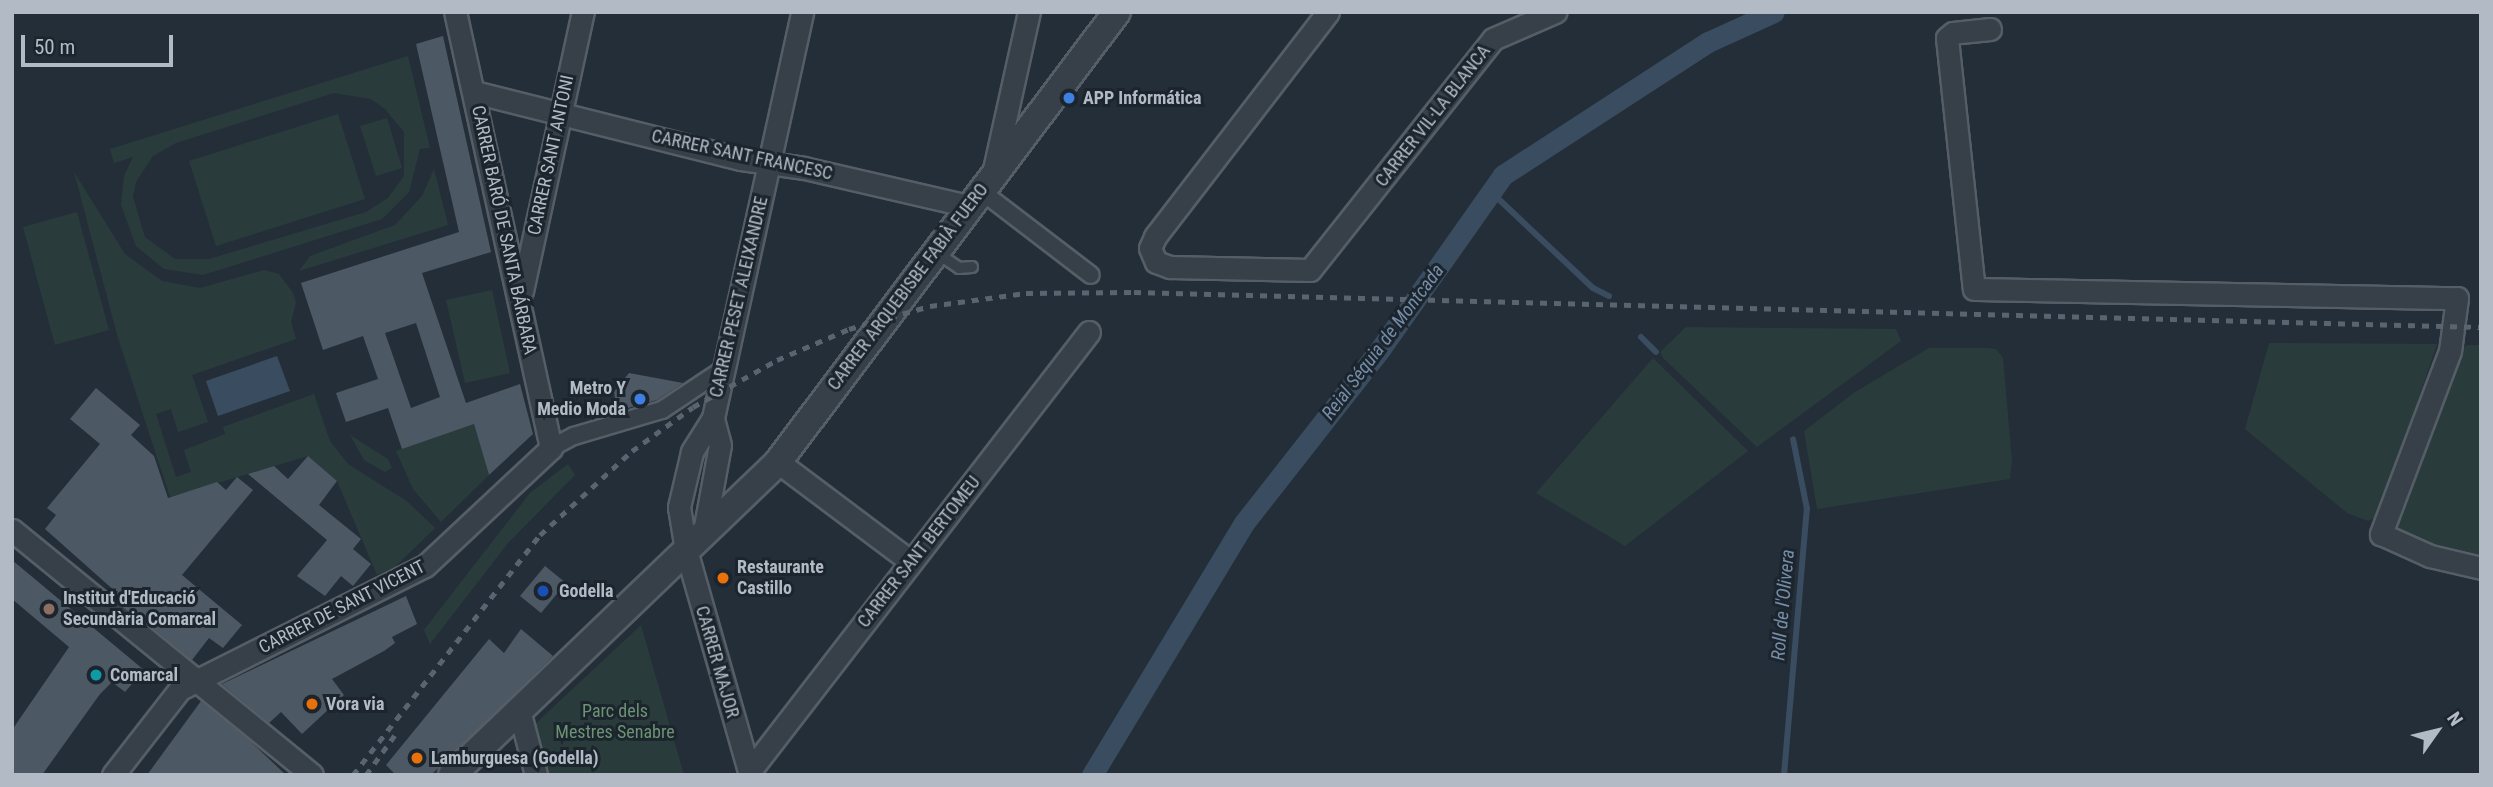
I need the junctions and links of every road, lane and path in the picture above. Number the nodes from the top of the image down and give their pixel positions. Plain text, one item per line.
1 (455, 12) edge
2 (583, 12) edge
3 (802, 12) edge
4 (1029, 12) edge
5 (1117, 12) edge
6 (1328, 12) edge
7 (1555, 12) edge
8 (1990, 29) dead end
9 (474, 92) junction
10 (559, 113) junction
11 (770, 162) junction
12 (981, 190) junction
13 (935, 251) junction
14 (972, 267) dead end
15 (1091, 275) dead end
16 (521, 298) junction
17 (1088, 332) dead end
18 (722, 370) junction
19 (551, 448) junction
20 (778, 462) junction
21 (12, 530) edge
22 (695, 541) junction
23 (911, 562) junction
24 (2481, 568) edge
25 (196, 679) junction
26 (519, 710) junction
27 (749, 773) edge
28 (309, 774) edge
29 (113, 775) edge
30 (452, 775) edge
31 (536, 775) edge

1 - 9 street, CARRER BARÓ DE SANTA BÁRBARA
2 - 10 street, CARRER SANT ANTONI
3 - 11 street, CARRER PESET ALEIXANDRE
4 - 12 street
5 - 12 street, CARRER ARQUEBISBE FABIÀ FUERO
6 - 7 street, CARRER VIL·LA BLANCA
8 - 24 street
9 - 10 street, CARRER SANT FRANCESC
9 - 16 street, CARRER BARÓ DE SANTA BÁRBARA
10 - 11 street, CARRER SANT FRANCESC
10 - 16 street, CARRER SANT ANTONI
11 - 12 street, CARRER SANT FRANCESC
11 - 18 street, CARRER PESET ALEIXANDRE
12 - 13 street, CARRER ARQUEBISBE FABIÀ FUERO
12 - 15 street
13 - 14 lane
13 - 20 street, CARRER ARQUEBISBE FABIÀ FUERO
16 - 19 street, CARRER BARÓ DE SANTA BÁRBARA
17 - 23 street, CARRER SANT BERTOMEU
18 - 19 street, CARRER DE SANT VICENT
18 - 22 street, CARRER PESET ALEIXANDRE
19 - 25 street, CARRER DE SANT VICENT
20 - 22 street, CARRER ARQUEBISBE FABIÀ FUERO
20 - 23 street
21 - 25 street
22 - 26 street, CARRER ARQUEBISBE FABIÀ FUERO
22 - 27 street, CARRER MAJOR
23 - 27 street, CARRER SANT BERTOMEU
25 - 28 street
25 - 29 street, CARRER DE SANT VICENT
26 - 30 street, CARRER ARQUEBISBE FABIÀ FUERO
26 - 31 street

